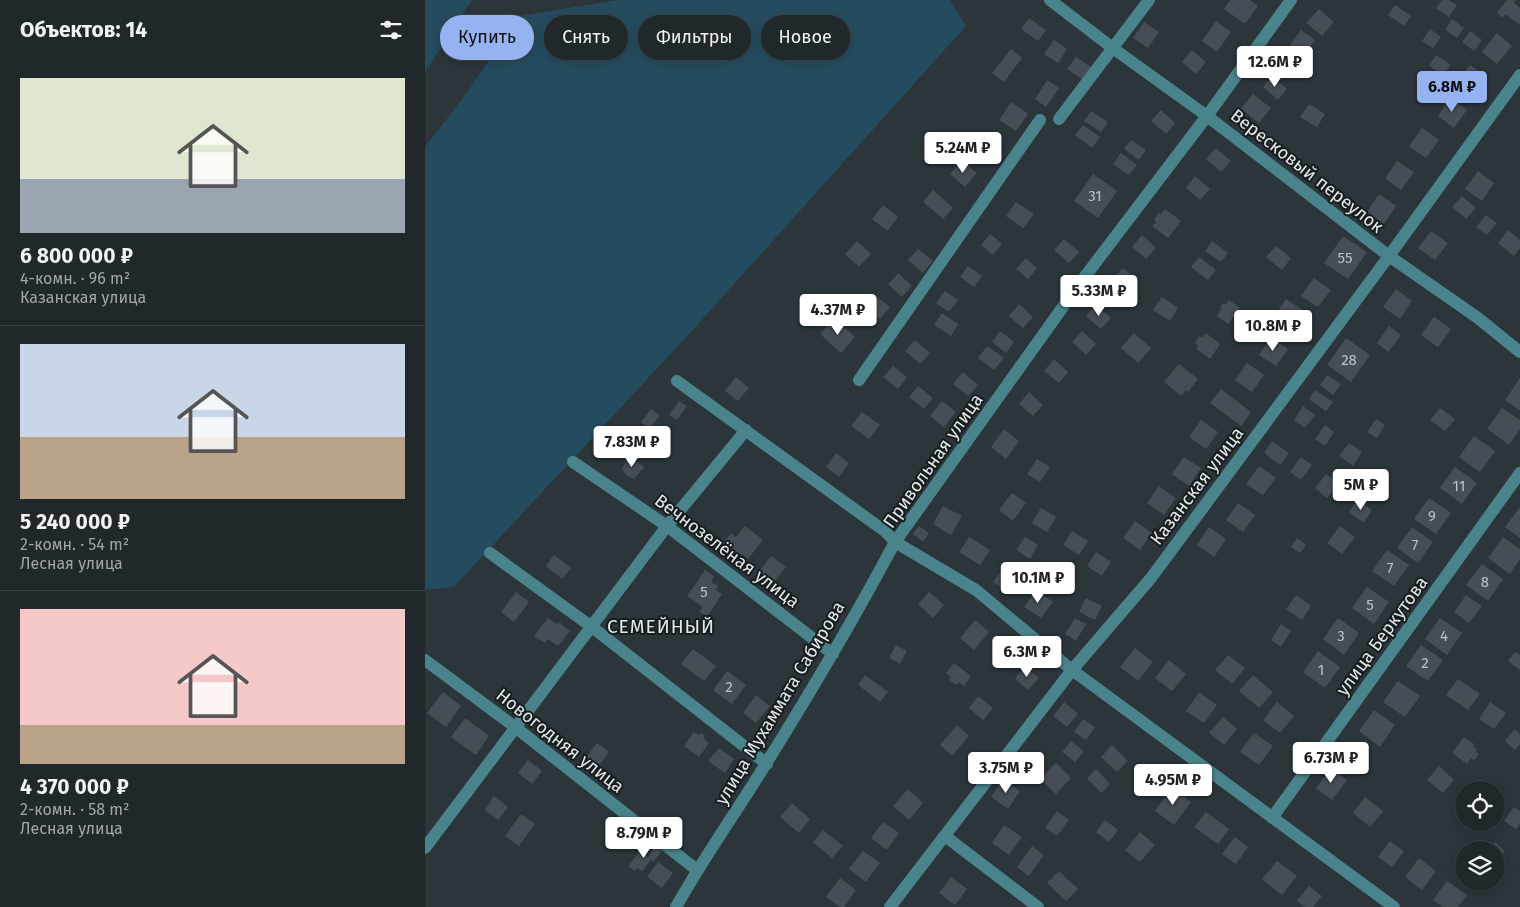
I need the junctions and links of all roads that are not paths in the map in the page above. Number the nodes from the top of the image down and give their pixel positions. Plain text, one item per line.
1 (1050, 0) edge
2 (1149, 0) edge
3 (1291, 0) edge
4 (1114, 49) junction
5 (1520, 75) edge
6 (1207, 116) junction
7 (1059, 119) dead end
8 (1041, 120) dead end
9 (1389, 256) junction
10 (1520, 352) edge
11 (859, 380) dead end
12 (677, 381) dead end
13 (746, 430) junction
14 (573, 462) dead end
15 (1520, 474) edge
16 (667, 526) junction
17 (895, 542) junction
18 (490, 553) dead end
19 (592, 626) junction
20 (833, 654) junction
21 (425, 660) edge
22 (1072, 670) junction
23 (515, 727) junction
24 (767, 764) junction
25 (1272, 818) junction
26 (945, 836) junction
27 (425, 848) edge
28 (697, 870) junction
29 (676, 907) edge
30 (890, 907) edge
31 (1038, 907) edge
32 (1394, 907) edge

1 - 4 street, Вересковый переулок
2 - 4 street
3 - 6 street, Привольная улица
4 - 6 street, Вересковый переулок
4 - 7 street
5 - 9 street, Казанская улица
6 - 9 street, Вересковый переулок
6 - 17 street, Привольная улица
8 - 11 street
9 - 10 street, Вересковый переулок
9 - 22 street, Казанская улица
12 - 13 street
13 - 16 street
13 - 17 street
14 - 16 street, Вечнозелёная улица
15 - 25 street, улица Беркутова
16 - 19 street
16 - 20 street, Вечнозелёная улица
17 - 20 street, улица Мухаммата Сабирова
17 - 22 street, Привольная улица
18 - 19 street
19 - 23 street
19 - 24 street
20 - 24 street, улица Мухаммата Сабирова
21 - 23 street, Новогодняя улица
22 - 25 street, Привольная улица
22 - 26 street, Казанская улица
23 - 27 street
23 - 28 street, Новогодняя улица
24 - 28 street, улица Мухаммата Сабирова
25 - 32 street, Привольная улица
26 - 30 street, Казанская улица
26 - 31 street
28 - 29 street, улица Мухаммата Сабирова

